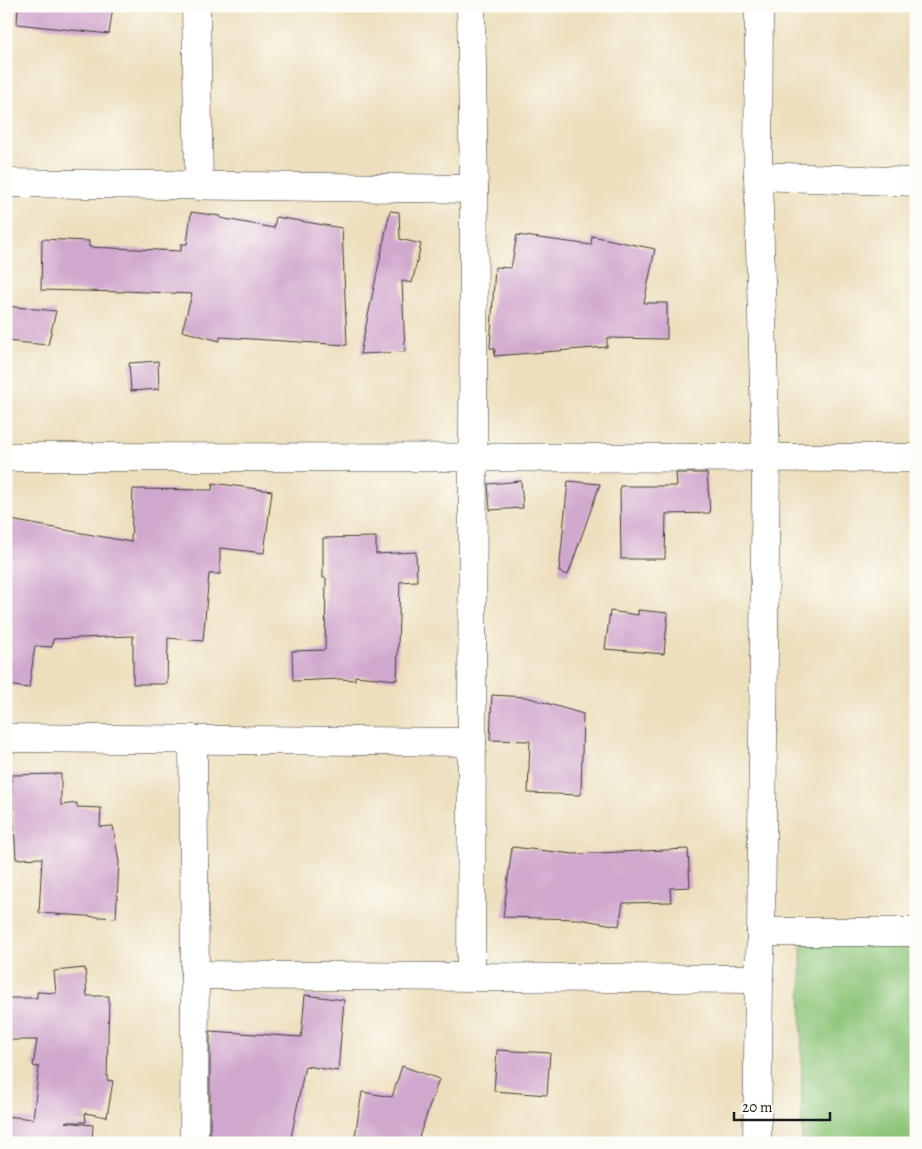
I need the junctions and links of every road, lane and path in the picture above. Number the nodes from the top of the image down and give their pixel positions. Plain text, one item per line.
1 (196, 6) edge
2 (471, 6) edge
3 (759, 6) edge
4 (758, 176) junction
5 (916, 182) edge
6 (6, 183) edge
7 (199, 186) junction
8 (474, 189) junction
9 (6, 458) edge
10 (474, 458) junction
11 (766, 458) junction
12 (916, 458) edge
13 (6, 738) edge
14 (193, 739) junction
15 (472, 742) junction
16 (761, 932) junction
17 (916, 932) edge
18 (196, 976) junction
19 (471, 976) junction
20 (759, 979) junction
21 (194, 1143) edge
22 (758, 1143) edge

1 - 7 street
2 - 8 street
3 - 4 street
4 - 5 street
4 - 11 street
6 - 7 street
7 - 8 street
8 - 10 street
9 - 10 street
10 - 11 street
10 - 15 street
11 - 12 street
11 - 16 street
13 - 14 street
14 - 15 street
14 - 18 street
15 - 19 street
16 - 17 street
16 - 20 street
18 - 19 street
18 - 21 street
19 - 20 street
20 - 22 street

